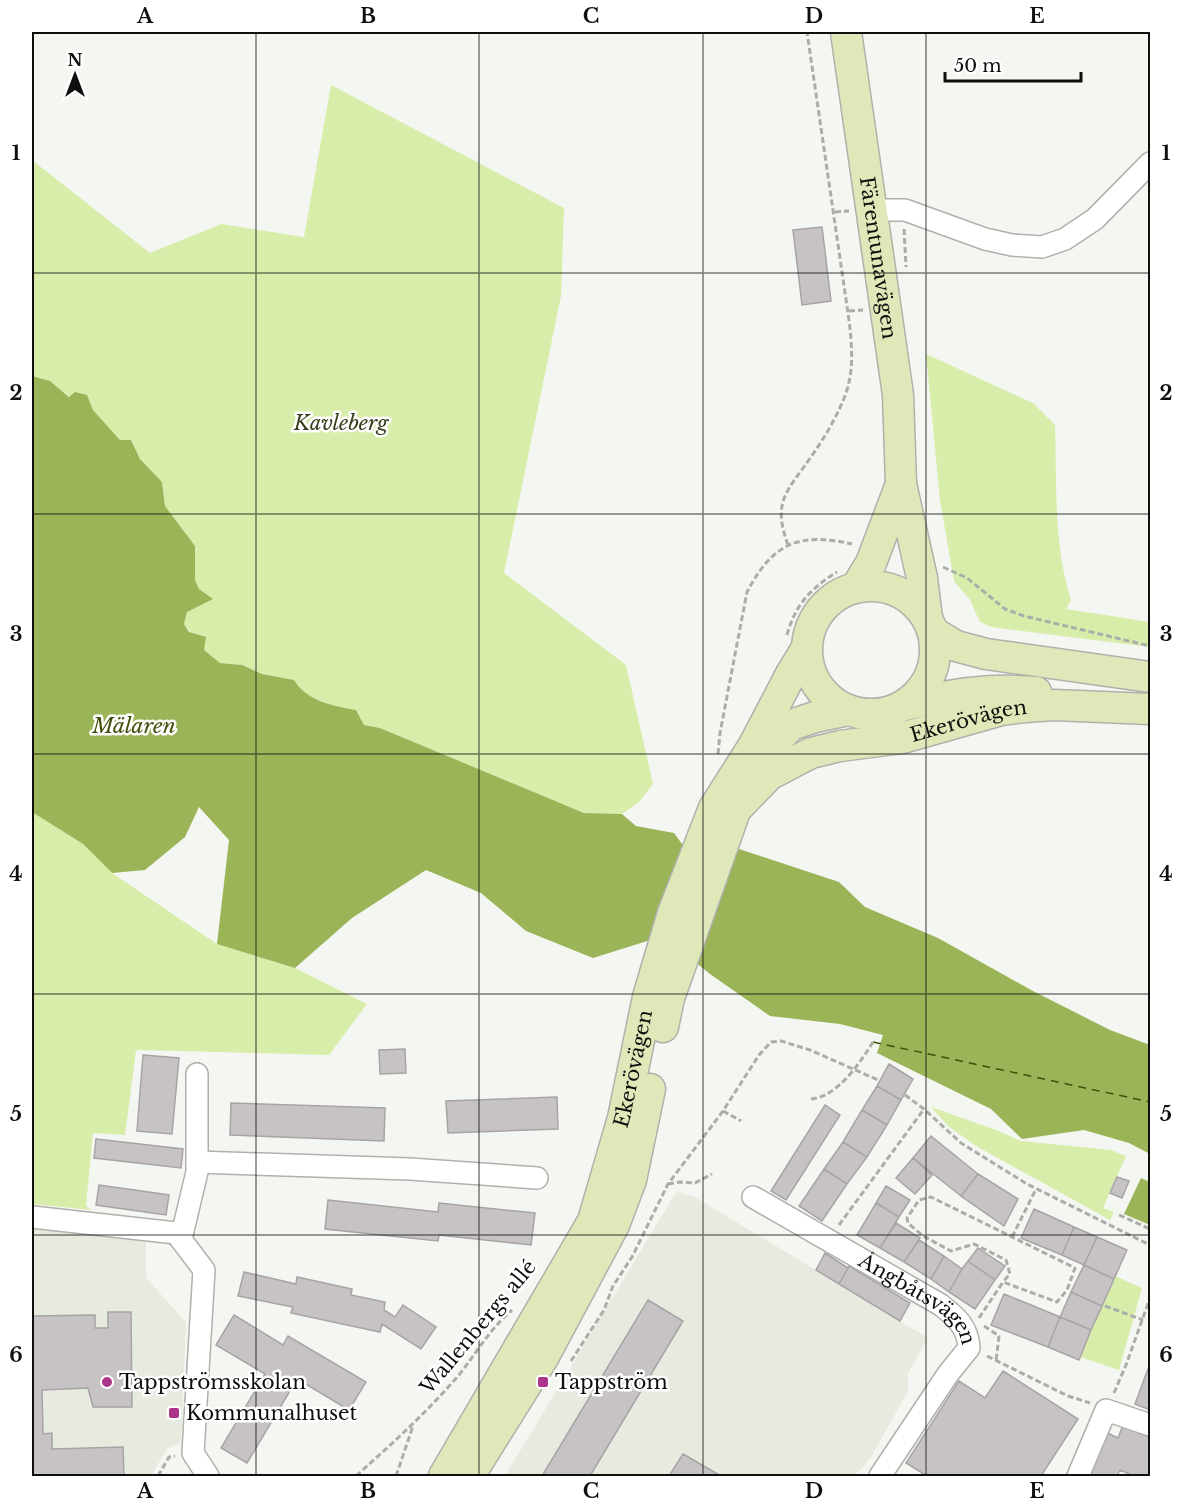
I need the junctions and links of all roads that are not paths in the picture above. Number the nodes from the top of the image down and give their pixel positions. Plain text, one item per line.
1 (846, 32) edge
2 (1150, 163) edge
3 (872, 210) junction
4 (901, 484) junction
5 (848, 579) junction
6 (930, 625) junction
7 (795, 647) junction
8 (1150, 677) edge
9 (1150, 702) edge
10 (905, 705) junction
11 (1150, 708) edge
12 (848, 710) junction
13 (728, 811) junction
14 (196, 1074) dead end
15 (634, 1113) junction
16 (197, 1162) junction
17 (537, 1178) dead end
18 (753, 1197) dead end
19 (32, 1217) edge
20 (181, 1239) junction
21 (1150, 1425) edge
22 (208, 1476) edge
23 (444, 1476) edge
24 (469, 1476) edge
25 (880, 1476) edge
26 (1078, 1476) edge

1 - 3 main road, Färentunavägen
2 - 3 street
3 - 4 main road, Färentunavägen
4 - 5 main road, Färentunavägen
4 - 6 main road, Färentunavägen
5 - 6 main road
5 - 7 main road
6 - 8 main road
6 - 10 main road
7 - 12 main road
7 - 13 main road, Ekerövägen
9 - 10 main road, Ekerövägen
10 - 12 main road
11 - 13 main road, Ekerövägen
12 - 13 main road, Ekerövägen
13 - 15 main road, Ekerövägen
14 - 16 street
15 - 23 main road, Ekerövägen
15 - 24 main road, Ekerövägen
16 - 17 street
16 - 20 street
18 - 25 street, Ångbåtsvägen
19 - 20 street
20 - 22 street
21 - 26 street

